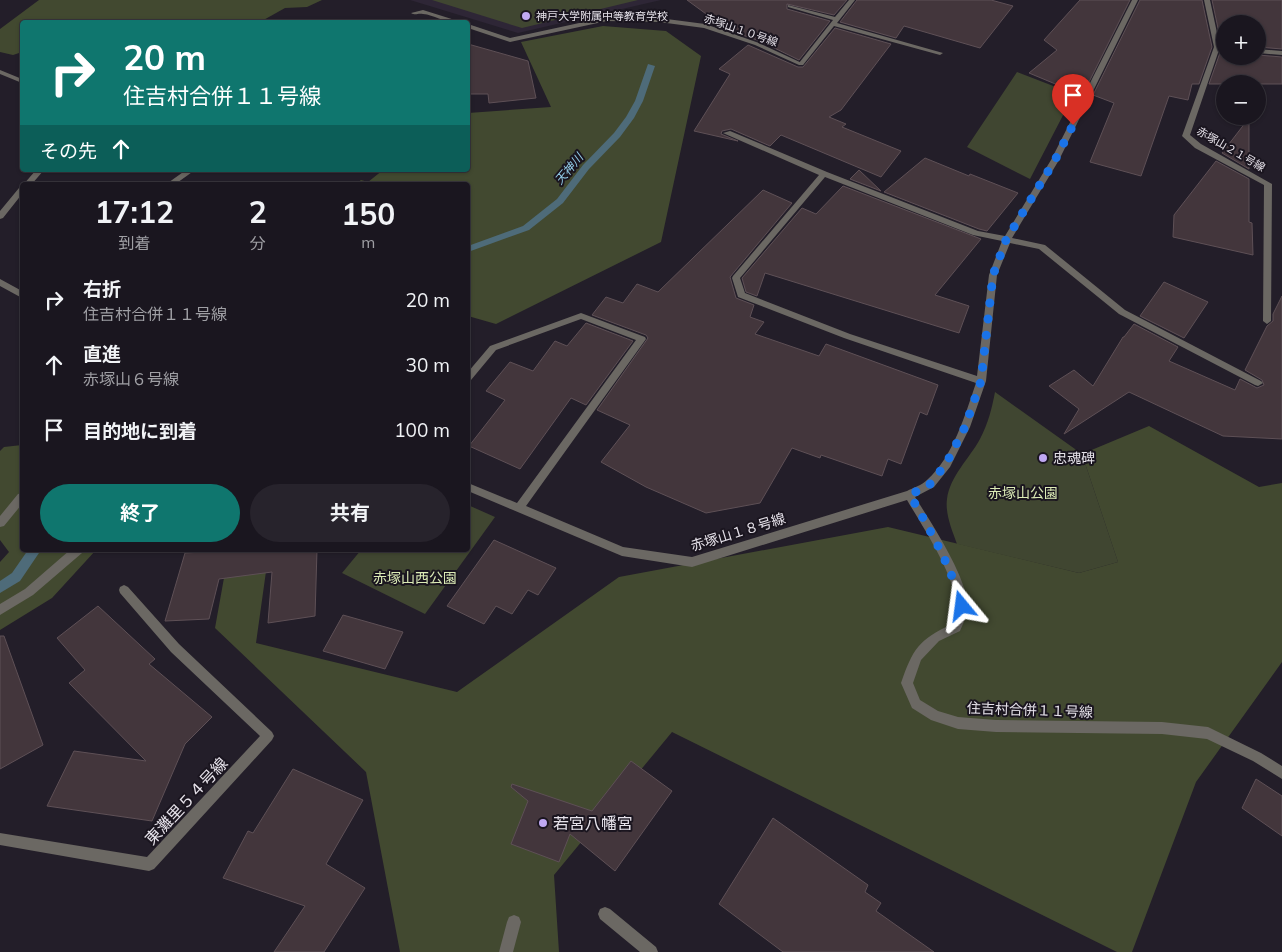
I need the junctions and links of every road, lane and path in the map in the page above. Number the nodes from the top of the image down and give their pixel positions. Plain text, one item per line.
1 (852, 0) edge
2 (1135, 0) edge
3 (1207, 0) edge
4 (790, 6) dead end
5 (414, 13) dead end
6 (449, 20) edge
7 (835, 21) junction
8 (470, 27) edge
9 (1216, 31) edge
10 (1266, 51) edge
11 (1282, 52) edge
12 (940, 54) dead end
13 (1216, 61) edge
14 (0, 72) edge
15 (20, 80) edge
16 (727, 133) dead end
17 (38, 172) edge
18 (188, 172) edge
19 (824, 174) junction
20 (29, 182) edge
21 (173, 182) edge
22 (20, 192) edge
23 (0, 216) edge
24 (1006, 240) junction
25 (0, 282) edge
26 (20, 286) edge
27 (14, 290) junction
28 (20, 294) edge
29 (1267, 321) dead end
30 (470, 376) edge
31 (981, 381) junction
32 (1258, 383) dead end
33 (470, 487) edge
34 (910, 495) junction
35 (20, 499) edge
36 (518, 509) junction
37 (0, 524) edge
38 (76, 552) edge
39 (124, 590) dead end
40 (0, 610) edge
41 (1282, 773) edge
42 (0, 839) edge
43 (605, 914) dead end
44 (514, 922) dead end
45 (506, 952) edge
46 (651, 952) edge

1 - 7 street
2 - 24 street
3 - 9 street, 赤塚山２１号線
4 - 7 street
5 - 6 street
7 - 8 street, 赤塚山１０号線
7 - 12 street
10 - 11 street
13 - 29 street, 赤塚山２１号線
14 - 15 street
16 - 19 street
17 - 20 street
18 - 21 street
19 - 24 street
19 - 31 street
22 - 23 street
24 - 31 street
24 - 32 street
25 - 27 street
26 - 27 street
27 - 28 street
30 - 36 street
31 - 34 street
33 - 36 street, 赤塚山１８号線
34 - 36 street, 赤塚山１８号線
34 - 41 street, 住吉村合併１１号線
35 - 37 street
38 - 40 street
39 - 42 street, 東灘里５４号線
43 - 46 street
44 - 45 street

